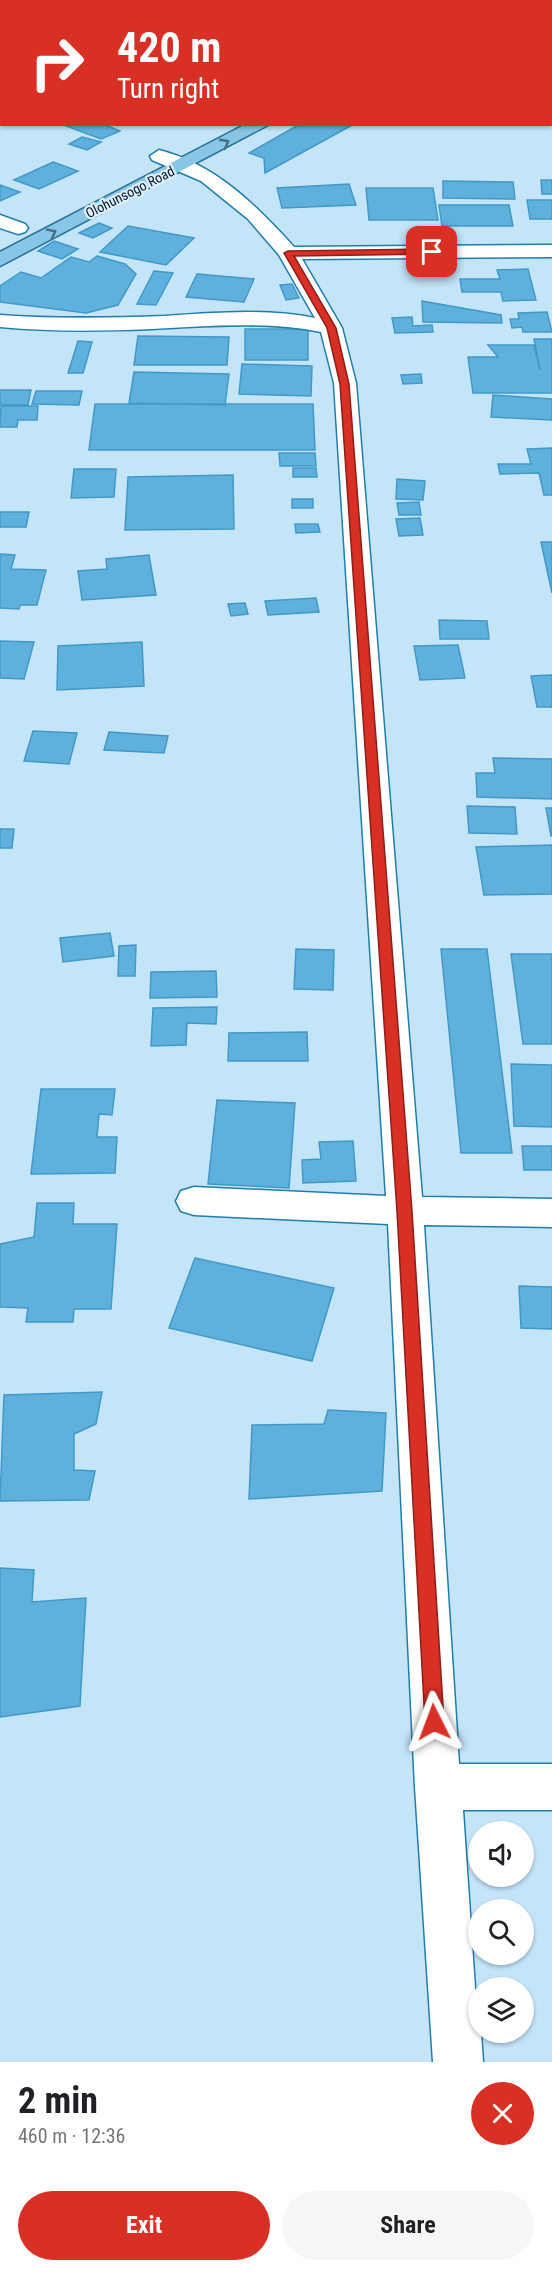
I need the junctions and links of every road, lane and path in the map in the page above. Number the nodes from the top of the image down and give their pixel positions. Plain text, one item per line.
1 (217, 126) edge
2 (256, 126) edge
3 (171, 161) junction
4 (139, 166) dead end
5 (38, 218) dead end
6 (6, 229) edge
7 (552, 251) edge
8 (288, 253) junction
9 (0, 260) edge
10 (0, 321) edge
11 (332, 328) junction
12 (194, 1201) dead end
13 (405, 1211) junction
14 (552, 1213) edge
15 (438, 1787) junction
16 (552, 1787) edge
17 (458, 2062) edge

1 - 3 main road, Olohunsogo Road
3 -> 2 main road, Olohunsogo Road
3 - 4 main road, Olohunsogo Road
3 - 8 street
9 -> 3 main road, Olohunsogo Road
5 - 6 main road
7 - 8 street
8 - 11 street
10 - 11 street
11 - 13 street
12 - 13 street
13 - 14 street
13 - 15 street
15 - 16 street
15 - 17 street

